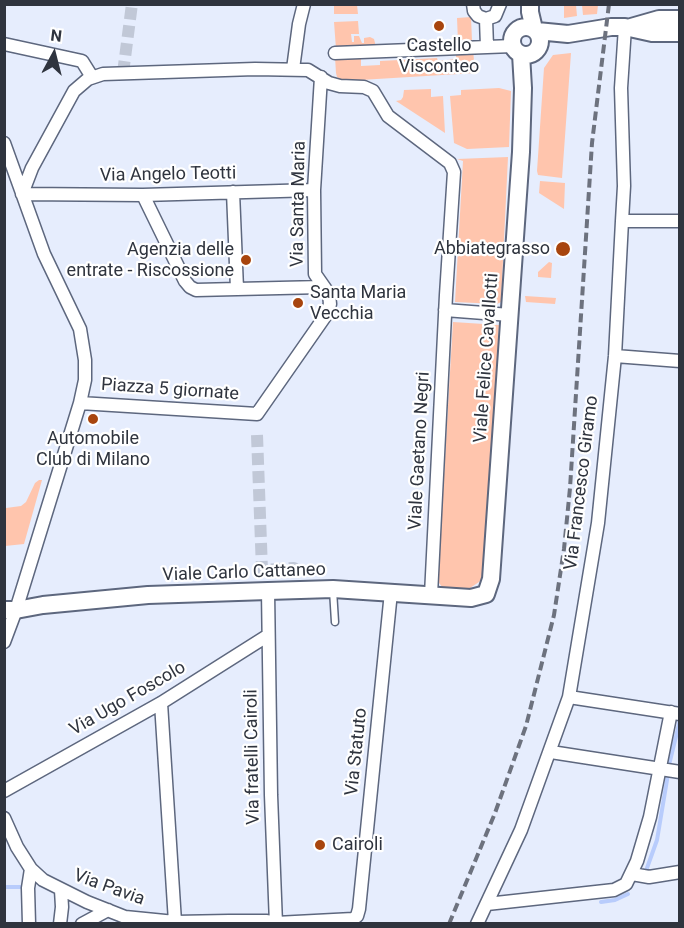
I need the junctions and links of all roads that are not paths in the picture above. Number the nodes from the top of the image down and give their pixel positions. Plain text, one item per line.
1 (304, 4) edge
2 (473, 4) edge
3 (500, 4) edge
4 (486, 19) junction
5 (680, 19) edge
6 (627, 27) junction
7 (680, 33) edge
8 (529, 34) edge
9 (4, 44) edge
10 (487, 47) junction
11 (335, 53) dead end
12 (293, 69) junction
13 (93, 77) junction
14 (325, 80) junction
15 (4, 143) edge
16 (314, 190) junction
17 (233, 192) junction
18 (22, 194) junction
19 (143, 195) junction
20 (622, 221) junction
21 (680, 221) edge
22 (322, 287) junction
23 (237, 289) junction
24 (445, 310) junction
25 (510, 315) junction
26 (615, 356) junction
27 (680, 361) edge
28 (80, 403) junction
29 (257, 414) joint
30 (333, 589) junction
31 (268, 591) junction
32 (392, 592) junction
33 (431, 594) junction
34 (486, 594) joint
35 (10, 610) edge
36 (334, 622) dead end
37 (267, 636) junction
38 (4, 642) edge
39 (569, 697) junction
40 (161, 703) junction
41 (675, 713) edge
42 (550, 752) junction
43 (659, 768) junction
44 (680, 772) edge
45 (4, 791) edge
46 (4, 818) edge
47 (31, 869) junction
48 (680, 872) edge
49 (632, 874) junction
50 (61, 890) junction
51 (487, 904) junction
52 (108, 910) junction
53 (357, 916) joint
54 (175, 922) edge
55 (276, 923) edge
56 (29, 924) edge
57 (60, 924) edge
58 (82, 924) edge
59 (477, 924) edge

1 - 12 street
2 - 4 street
3 - 4 street
4 - 10 street
5 - 6 street
6 - 7 street
6 - 8 street
6 - 20 street, Via Francesco Giramo
8 - 10 street
8 - 25 street, Viale Felice Cavallotti
9 - 13 street
10 - 11 street
12 - 13 street
12 - 14 street
13 - 18 street
14 - 16 street, Via Santa Maria
14 - 24 street, Viale Gaetano Negri
15 - 18 street
16 - 17 street, Via Angelo Teotti
16 - 22 street, Via Santa Maria
17 - 19 street, Via Angelo Teotti
17 - 23 street
18 - 19 street, Via Angelo Teotti
18 - 28 street
19 - 23 street
20 - 21 street
20 - 26 street, Via Francesco Giramo
22 - 23 street
22 - 29 street, Via Santa Maria
24 - 25 street
24 - 33 street, Viale Gaetano Negri
25 - 34 street, Viale Felice Cavallotti
26 - 27 street
26 - 39 street, Via Francesco Giramo
28 - 29 street, Piazza 5 giornate
28 - 35 street
30 - 31 street, Viale Carlo Cattaneo
30 - 32 street, Viale Carlo Cattaneo
30 - 36 lane
31 - 35 street, Viale Carlo Cattaneo
31 - 37 street, Via fratelli Cairoli
32 - 33 street, Viale Carlo Cattaneo
32 - 53 street, Via Statuto
33 - 34 street, Viale Carlo Cattaneo
35 - 38 street
37 - 40 street, Via Ugo Foscolo
37 - 55 street, Via fratelli Cairoli
39 - 41 street
39 - 42 street, Via Francesco Giramo
40 - 45 street, Via Ugo Foscolo
40 - 54 street
41 - 43 street
42 - 43 street
42 - 51 street, Via Francesco Giramo
43 - 44 street
43 - 49 street
46 - 47 street, Via Pavia
47 - 50 street, Via Pavia
47 - 56 street
48 - 49 street
49 - 51 street
50 - 52 street, Via Pavia
50 - 57 street
51 - 59 street, Via Francesco Giramo
52 - 54 street, Via Pavia
52 - 58 street
53 - 55 street, Via Pavia
54 - 55 street, Via Pavia

